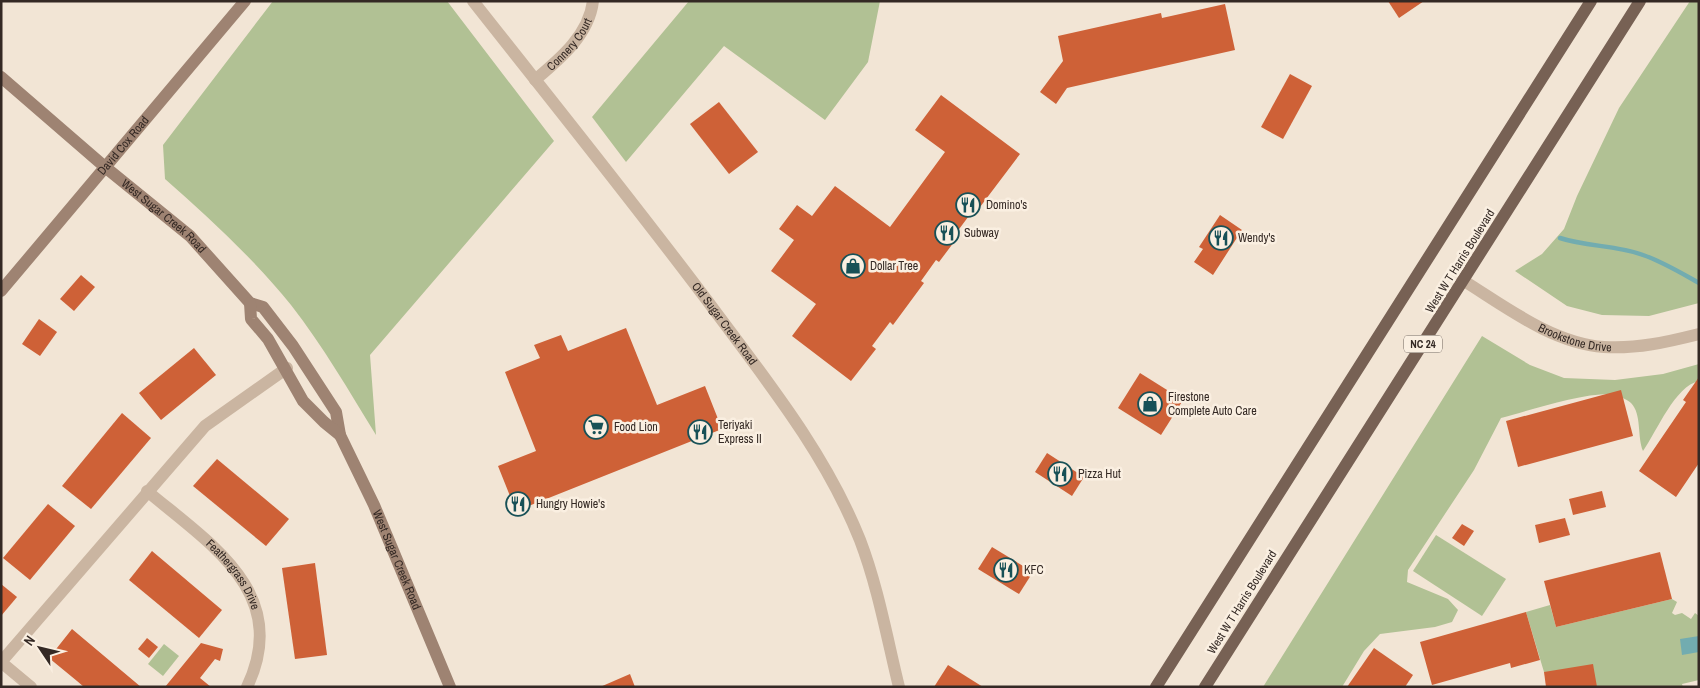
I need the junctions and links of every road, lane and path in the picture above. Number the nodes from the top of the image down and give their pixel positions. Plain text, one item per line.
1 (246, 1) edge
2 (473, 1) edge
3 (593, 1) edge
4 (1591, 1) edge
5 (1640, 1) edge
6 (1, 77) edge
7 (535, 80) junction
8 (105, 168) junction
9 (1464, 281) junction
10 (1, 291) edge
11 (250, 303) junction
12 (1699, 334) edge
13 (287, 368) junction
14 (340, 435) junction
15 (147, 491) junction
16 (31, 687) edge
17 (247, 687) edge
18 (450, 687) edge
19 (899, 687) edge
20 (1156, 687) edge
21 (1205, 687) edge

1 - 8 main road, David Cox Road
2 - 7 street, Old Sugar Creek Road
3 - 7 street, Connery Court
4 - 20 main road
5 - 9 main road, West W T Harris Boulevard / NC 24
6 - 8 main road, West Sugar Creek Road
7 - 19 street, Old Sugar Creek Road
8 - 10 main road, David Cox Road
8 - 11 main road, West Sugar Creek Road
9 - 12 street, Brookstone Drive
9 - 21 main road, West W T Harris Boulevard / NC 24
11 - 13 main road, West Sugar Creek Road
11 - 14 main road, West Sugar Creek Road
13 - 14 main road, West Sugar Creek Road
13 - 15 street
14 - 18 main road, West Sugar Creek Road
15 - 16 street
15 - 17 street, Feathergrass Drive

